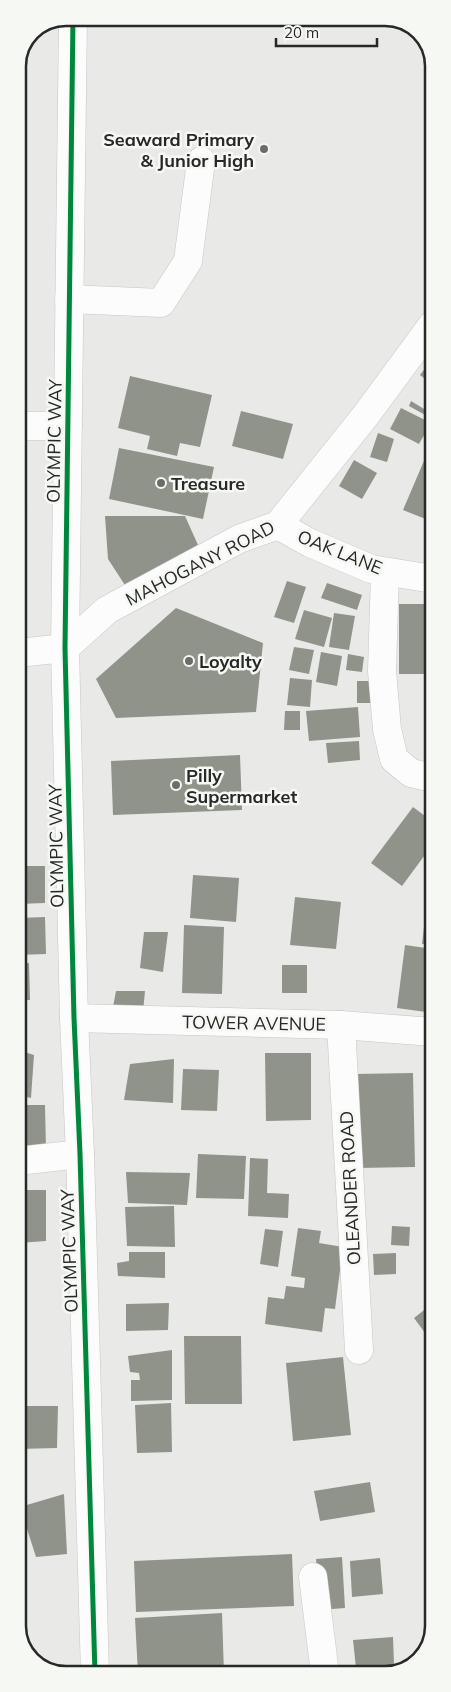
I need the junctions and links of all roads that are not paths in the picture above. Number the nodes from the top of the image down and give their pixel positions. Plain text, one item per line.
1 (73, 26) edge
2 (201, 161) dead end
3 (69, 299) junction
4 (425, 335) edge
5 (26, 426) edge
6 (68, 426) junction
7 (278, 525) junction
8 (385, 572) junction
9 (425, 578) edge
10 (65, 648) junction
11 (26, 653) edge
12 (425, 776) edge
13 (74, 1018) junction
14 (340, 1025) junction
15 (425, 1031) edge
16 (80, 1154) junction
17 (26, 1160) edge
18 (359, 1350) dead end
19 (312, 1577) dead end
20 (95, 1666) edge
21 (325, 1666) edge

1 - 3 street, OLYMPIC WAY
2 - 3 street
3 - 6 street, OLYMPIC WAY
4 - 7 street, MAHOGANY ROAD
5 - 6 street
6 - 10 street, OLYMPIC WAY
7 - 8 street, OAK LANE
7 - 10 street, MAHOGANY ROAD
8 - 9 street, OAK LANE
8 - 12 street
10 - 11 street
10 - 13 street, OLYMPIC WAY
13 - 14 street, TOWER AVENUE
13 - 16 street, OLYMPIC WAY
14 - 15 street, TOWER AVENUE
14 - 18 street, OLEANDER ROAD
16 - 17 street
16 - 20 street, OLYMPIC WAY
19 - 21 street

